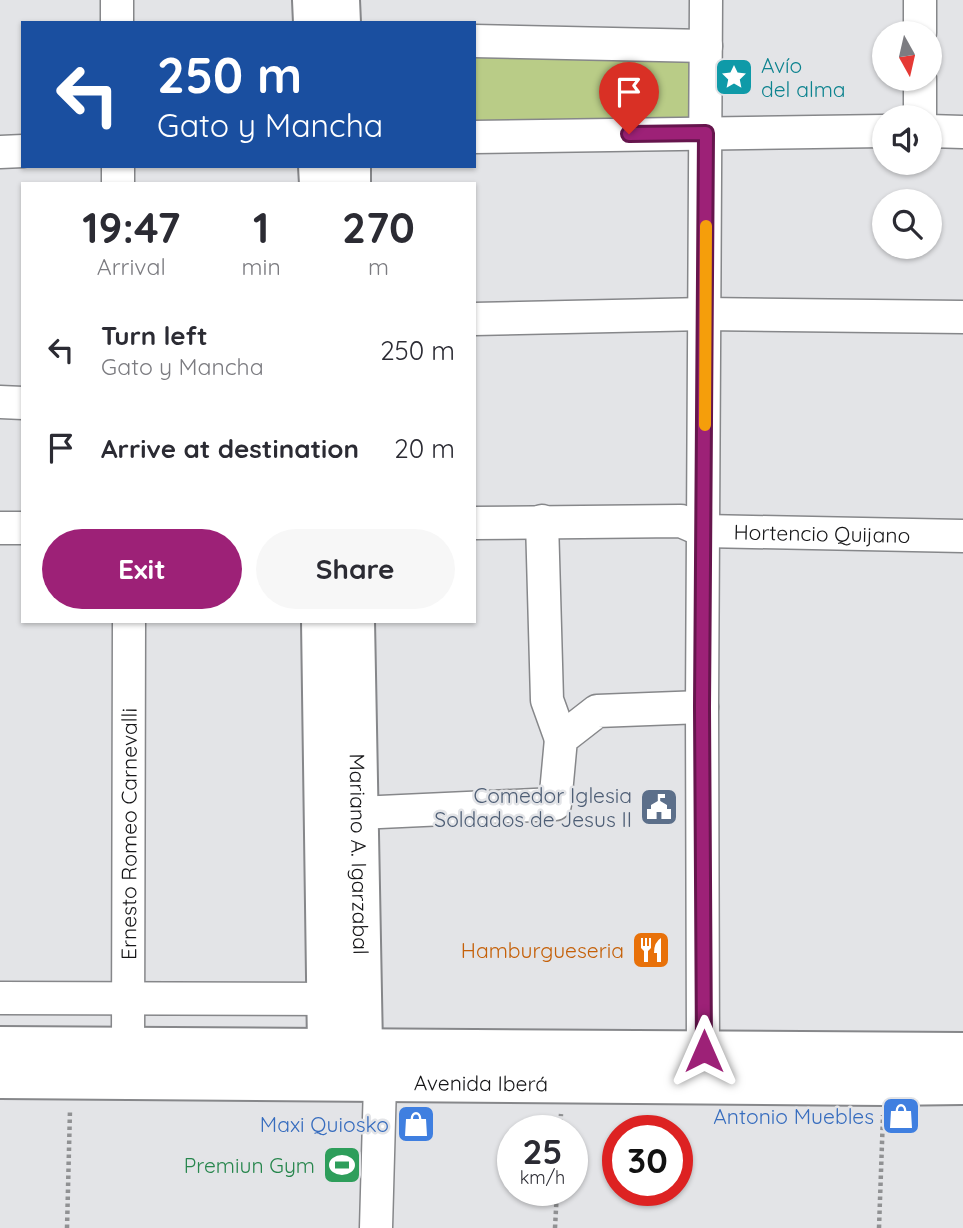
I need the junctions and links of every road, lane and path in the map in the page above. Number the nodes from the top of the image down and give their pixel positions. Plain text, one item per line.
1 (117, 0) edge
2 (312, 0) edge
3 (340, 0) edge
4 (706, 0) edge
5 (920, 0) edge
6 (117, 21) edge
7 (313, 21) edge
8 (341, 21) edge
9 (920, 21) edge
10 (476, 41) edge
11 (706, 46) junction
12 (872, 131) edge
13 (942, 131) edge
14 (963, 132) edge
15 (706, 133) junction
16 (476, 137) edge
17 (21, 151) edge
18 (0, 152) edge
19 (705, 314) junction
20 (963, 317) edge
21 (476, 319) edge
22 (0, 402) edge
23 (21, 403) edge
24 (542, 521) junction
25 (476, 523) edge
26 (0, 528) edge
27 (21, 528) edge
28 (704, 531) junction
29 (963, 537) edge
30 (129, 623) edge
31 (321, 623) edge
32 (355, 623) edge
33 (702, 707) junction
34 (561, 739) junction
35 (358, 813) junction
36 (0, 998) edge
37 (128, 999) junction
38 (344, 999) junction
39 (0, 1046) edge
40 (128, 1046) junction
41 (704, 1051) junction
42 (963, 1052) edge
43 (339, 1059) junction
44 (0, 1079) edge
45 (71, 1080) junction
46 (380, 1083) junction
47 (963, 1085) edge
48 (884, 1086) junction
49 (556, 1206) edge
50 (67, 1228) edge
51 (376, 1228) edge
52 (555, 1228) edge
53 (879, 1228) edge

1 - 6 street
2 - 7 main road
3 - 8 main road
4 - 11 street
5 - 9 street
10 - 11 street
11 - 15 street
12 - 15 street
13 - 14 street
15 - 16 street
15 - 19 street
17 - 18 street
19 - 20 street
19 - 21 street
19 - 28 street
22 - 23 street
24 - 25 street, Hortencio Quijano
24 - 28 street, Hortencio Quijano
24 - 34 street
26 - 27 street
28 - 29 street, Hortencio Quijano
28 - 33 street
30 - 37 street, Ernesto Romeo Carnevalli
31 - 38 main road, Mariano A. Igarzabal
32 - 35 main road, Mariano A. Igarzabal
33 - 34 street
33 - 41 street
34 - 35 street
35 - 38 main road, Mariano A. Igarzabal
36 - 37 street
37 - 38 street
37 - 40 street, Ernesto Romeo Carnevalli
38 - 43 main road, Mariano A. Igarzabal
39 - 40 main road, Avenida Iberá
40 - 43 main road, Avenida Iberá
41 - 42 main road, Avenida Iberá
41 - 43 main road, Avenida Iberá
43 - 45 main road, Avenida Iberá
43 - 46 main road, Avenida Iberá
44 - 45 main road, Avenida Iberá
45 - 50 path
46 - 48 main road, Avenida Iberá
46 - 51 street
47 - 48 main road, Avenida Iberá
48 - 53 path
49 - 52 path

